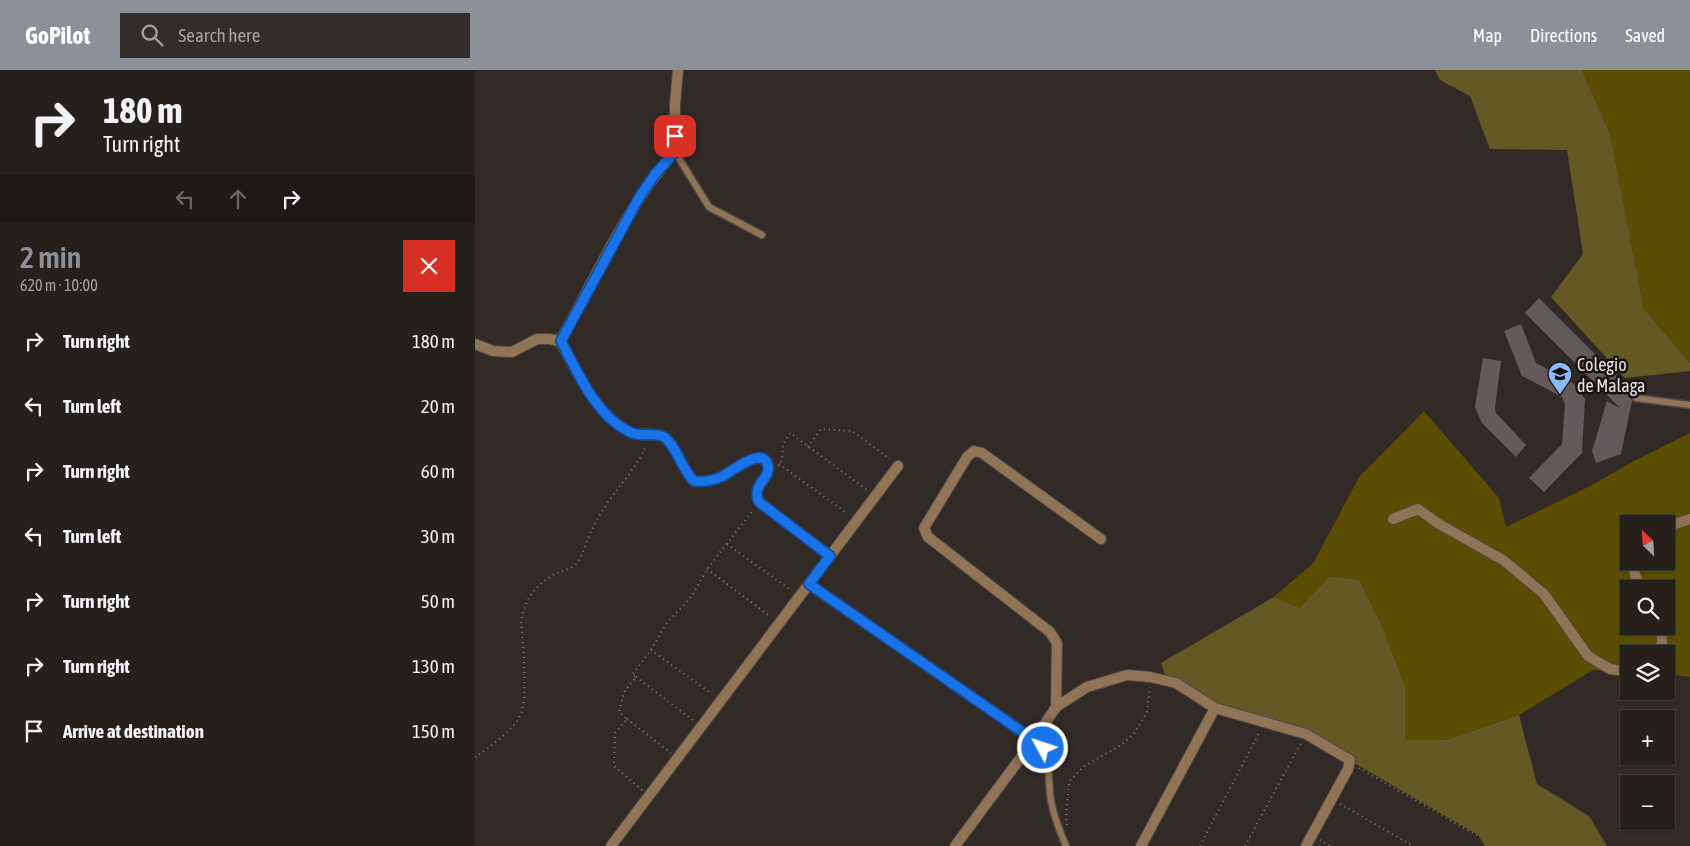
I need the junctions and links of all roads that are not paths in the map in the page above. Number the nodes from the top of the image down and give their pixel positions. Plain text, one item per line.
1 (678, 70) edge
2 (675, 152) junction
3 (762, 235) dead end
4 (561, 341) junction
5 (475, 344) edge
6 (1636, 398) dead end
7 (1690, 405) edge
8 (898, 466) road end
9 (1393, 519) dead end
10 (1690, 520) edge
11 (1675, 524) edge
12 (1101, 539) dead end
13 (830, 556) junction
14 (809, 584) junction
15 (1620, 670) edge
16 (1056, 707) junction
17 (1215, 708) junction
18 (1034, 740) junction
19 (1144, 844) edge
20 (611, 846) edge
21 (955, 846) edge
22 (1066, 846) edge
23 (1306, 846) edge

1 - 2 street
2 - 3 lane
2 - 4 street
4 - 5 street
4 - 13 street
6 - 7 lane
8 - 13 street
9 - 15 street
10 - 11 street
12 - 16 street
13 - 14 street
14 - 18 street
14 - 20 street
16 - 17 street
16 - 18 street
17 - 19 street
17 - 23 street
18 - 21 street
18 - 22 lane

